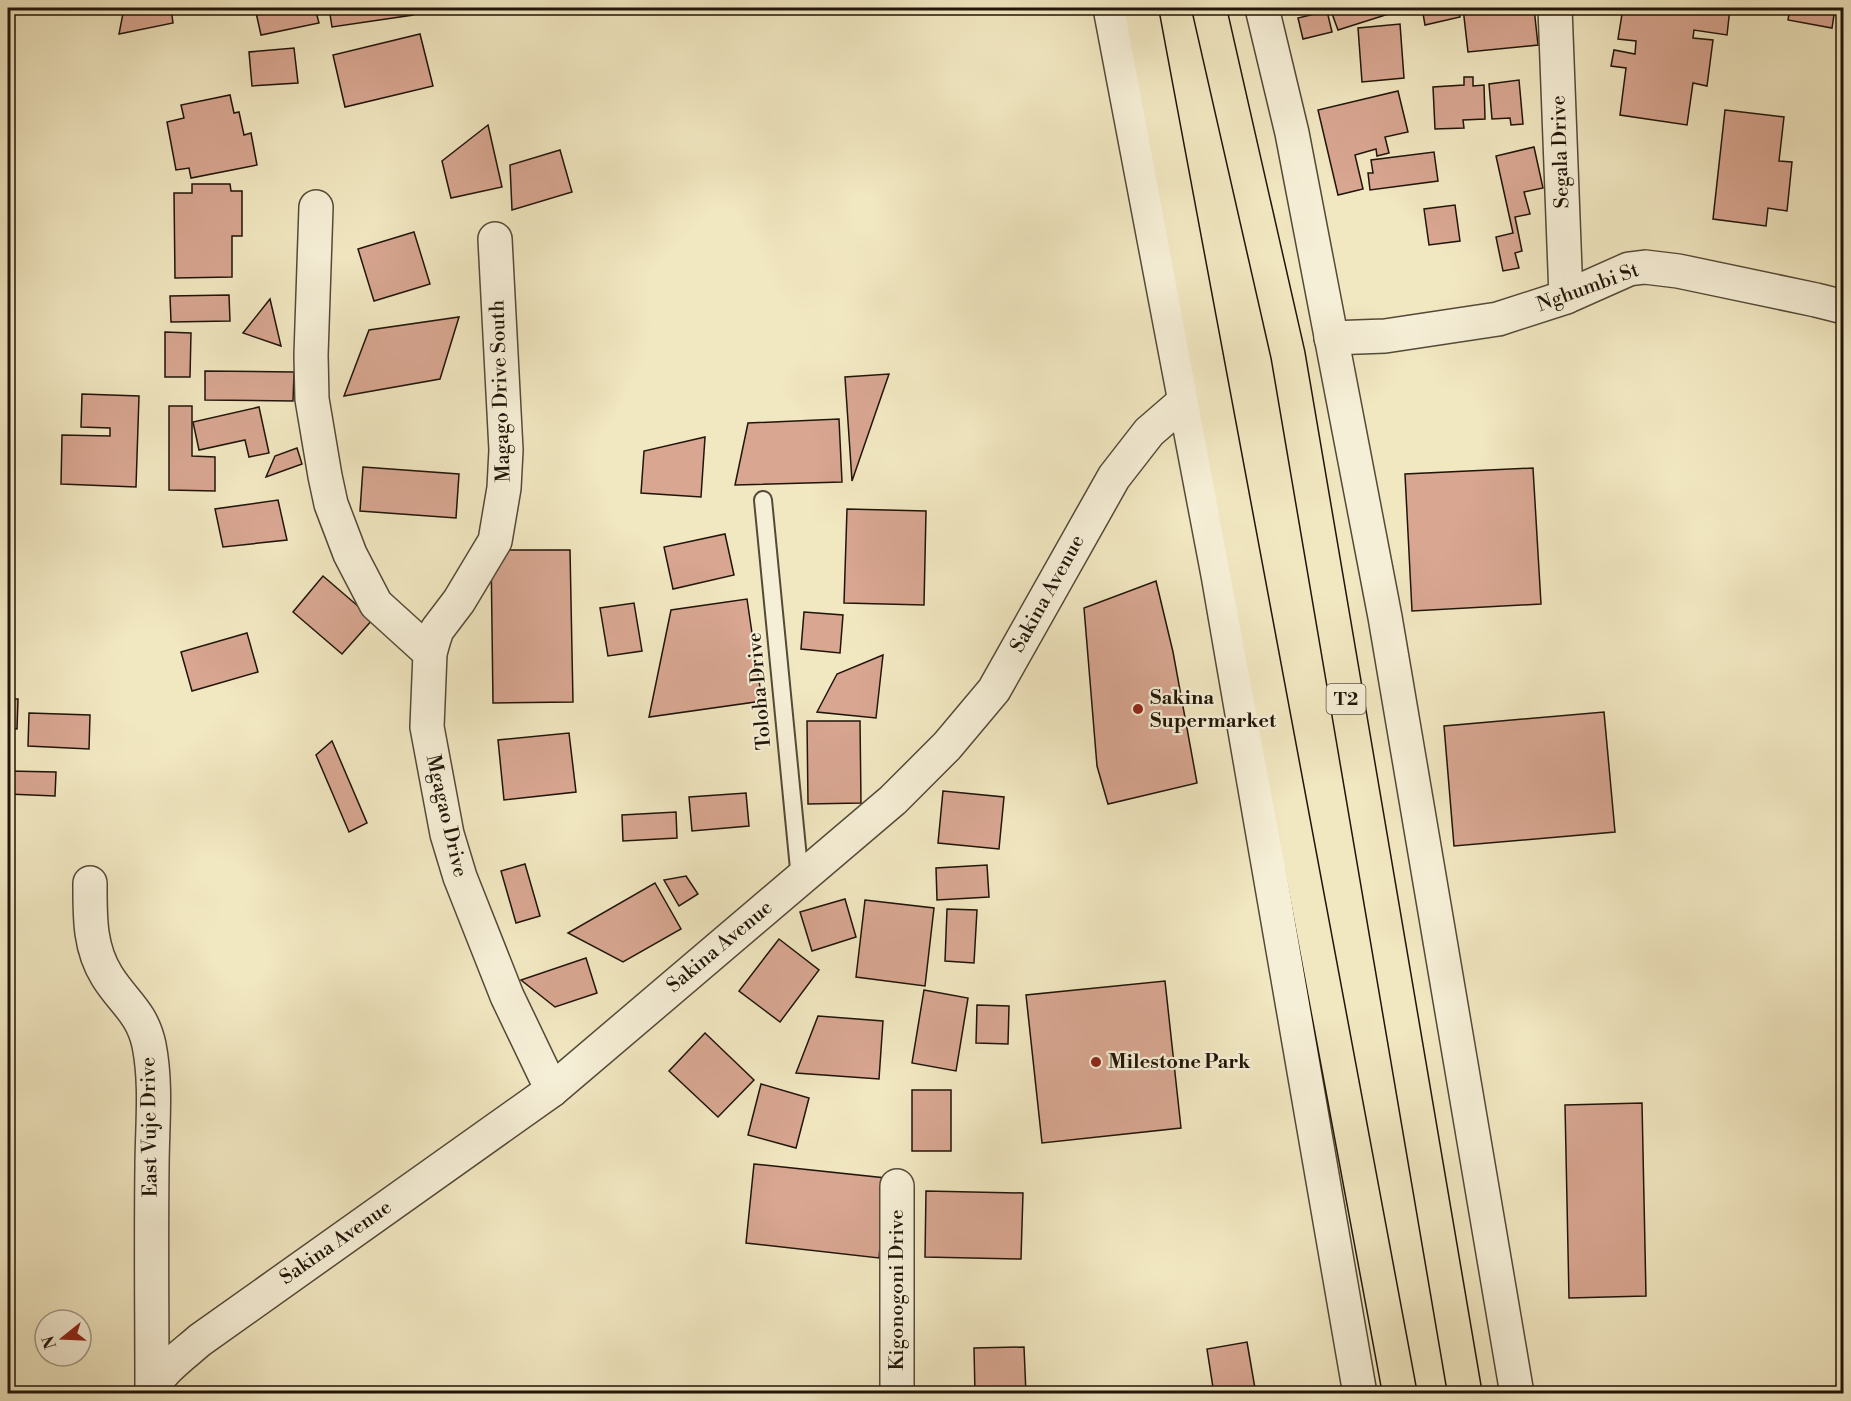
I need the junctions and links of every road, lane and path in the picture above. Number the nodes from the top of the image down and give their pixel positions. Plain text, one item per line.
1 (1110, 8) edge
2 (1141, 8) edge
3 (1209, 8) edge
4 (1262, 8) edge
5 (1555, 8) edge
6 (316, 207) dead end
7 (495, 239) dead end
8 (1566, 297) junction
9 (1844, 307) edge
10 (1331, 338) junction
11 (1186, 400) junction
12 (763, 500) dead end
13 (495, 541) joint
14 (430, 653) junction
15 (800, 879) junction
16 (90, 884) dead end
17 (552, 1090) junction
18 (897, 1186) dead end
19 (151, 1390) edge
20 (897, 1394) edge
21 (1359, 1394) edge
22 (1400, 1394) edge
23 (1465, 1394) edge
24 (1517, 1394) edge

1 - 11 street
2 - 22 highway
3 - 23 highway, T2
4 - 10 street
5 - 8 street, Segala Drive
6 - 14 street
7 - 13 street, Magago Drive South
8 - 9 street, Nghumbi St
8 - 10 street, Nghumbi St
10 - 24 street
11 - 15 street, Sakina Avenue
11 - 21 street
12 - 15 lane, Toloha Drive
13 - 14 street, Mgagao Drive
14 - 17 street, Mgagao Drive
15 - 17 street, Sakina Avenue
16 - 19 street, East Vuje Drive
17 - 19 street, Sakina Avenue
18 - 20 street, Kigonogoni Drive

